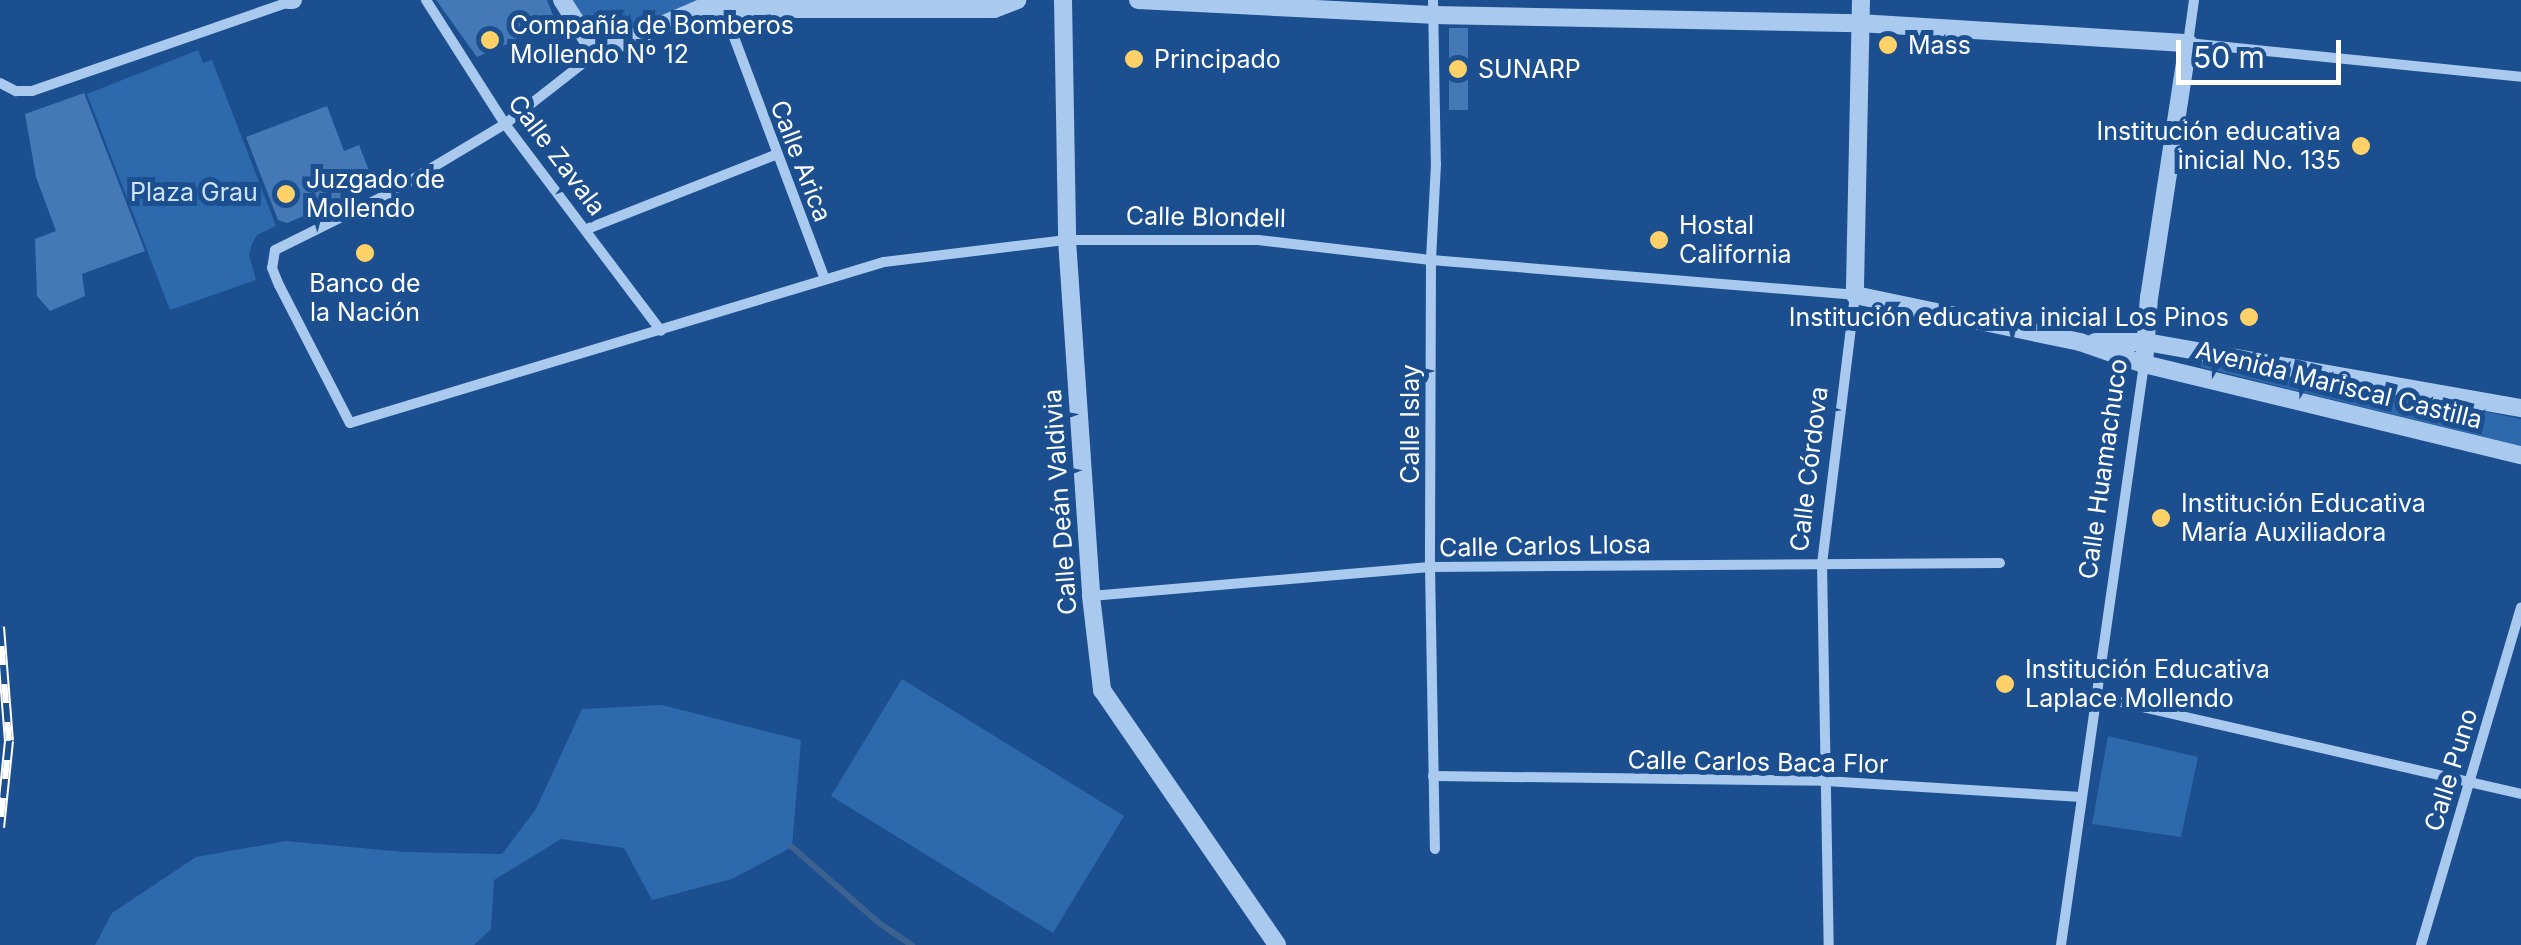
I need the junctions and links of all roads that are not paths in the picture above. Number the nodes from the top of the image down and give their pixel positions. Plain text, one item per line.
1 (290, 0) edge
2 (426, 0) edge
3 (562, 0) edge
4 (1016, 0) edge
5 (1063, 0) edge
6 (1138, 0) edge
7 (1861, 0) edge
8 (2194, 0) edge
9 (721, 4) edge
10 (1432, 7) edge
11 (1859, 22) junction
12 (2188, 43) junction
13 (596, 53) junction
14 (2521, 77) edge
15 (0, 82) edge
16 (505, 124) junction
17 (776, 154) junction
18 (588, 229) junction
19 (1067, 240) junction
20 (1431, 260) junction
21 (825, 279) junction
22 (1855, 295) junction
23 (661, 331) junction
24 (2080, 342) junction
25 (2146, 342) junction
26 (2144, 364) junction
27 (2521, 408) edge
28 (2521, 455) edge
29 (1822, 563) junction
30 (2000, 563) dead end
31 (1430, 568) junction
32 (1091, 596) junction
33 (2521, 608) edge
34 (2094, 696) junction
35 (1434, 776) junction
36 (1826, 781) junction
37 (2471, 784) junction
38 (2521, 794) edge
39 (2081, 797) junction
40 (1435, 849) dead end
41 (1277, 945) edge
42 (1829, 945) edge
43 (2061, 945) edge
44 (2421, 945) edge

1 - 15 street
2 - 16 street, Calle Zavala
3 - 13 street
4 - 9 street
5 - 19 street, Calle Deán Valdivia
6 - 10 street
7 - 11 street, Calle Córdova
8 - 12 street, Calle Huamachuco
9 - 13 street
9 - 17 street, Calle Arica
10 - 11 street
10 - 20 street, Calle Islay
11 - 12 street
11 - 22 street, Calle Córdova
12 - 14 street
12 - 25 street, Calle Huamachuco
13 - 16 street
16 - 18 street, Calle Zavala
16 - 23 street, Calle Blondell
17 - 18 street
17 - 21 street, Calle Arica
18 - 23 street, Calle Zavala
19 - 20 street, Calle Blondell
19 - 21 street, Calle Blondell
19 - 32 street, Calle Deán Valdivia
20 - 22 street, Calle Blondell
20 - 31 street, Calle Islay
21 - 23 street, Calle Blondell
22 - 24 street, Calle Blondell
22 - 29 street, Calle Córdova
24 - 25 street, Calle Blondell
24 - 26 street, Calle Blondell
25 - 26 street, Calle Huamachuco
25 - 27 street, Avenida Mariscal Castilla
26 - 28 street, Avenida Mariscal Castilla
26 - 34 street, Calle Huamachuco
29 - 30 street, Calle Carlos Llosa
29 - 31 street, Calle Carlos Llosa
29 - 36 street, Calle Córdova
31 - 32 street, Calle Carlos Llosa
31 - 35 street, Calle Islay
32 - 41 street, Calle Deán Valdivia
33 - 37 street, Calle Puno
34 - 37 street
34 - 39 street, Calle Huamachuco
35 - 36 street, Calle Carlos Baca Flor
35 - 40 street, Calle Islay
36 - 39 street, Calle Carlos Baca Flor
36 - 42 street, Calle Córdova
37 - 38 street
37 - 44 street, Calle Puno
39 - 43 street, Calle Huamachuco

